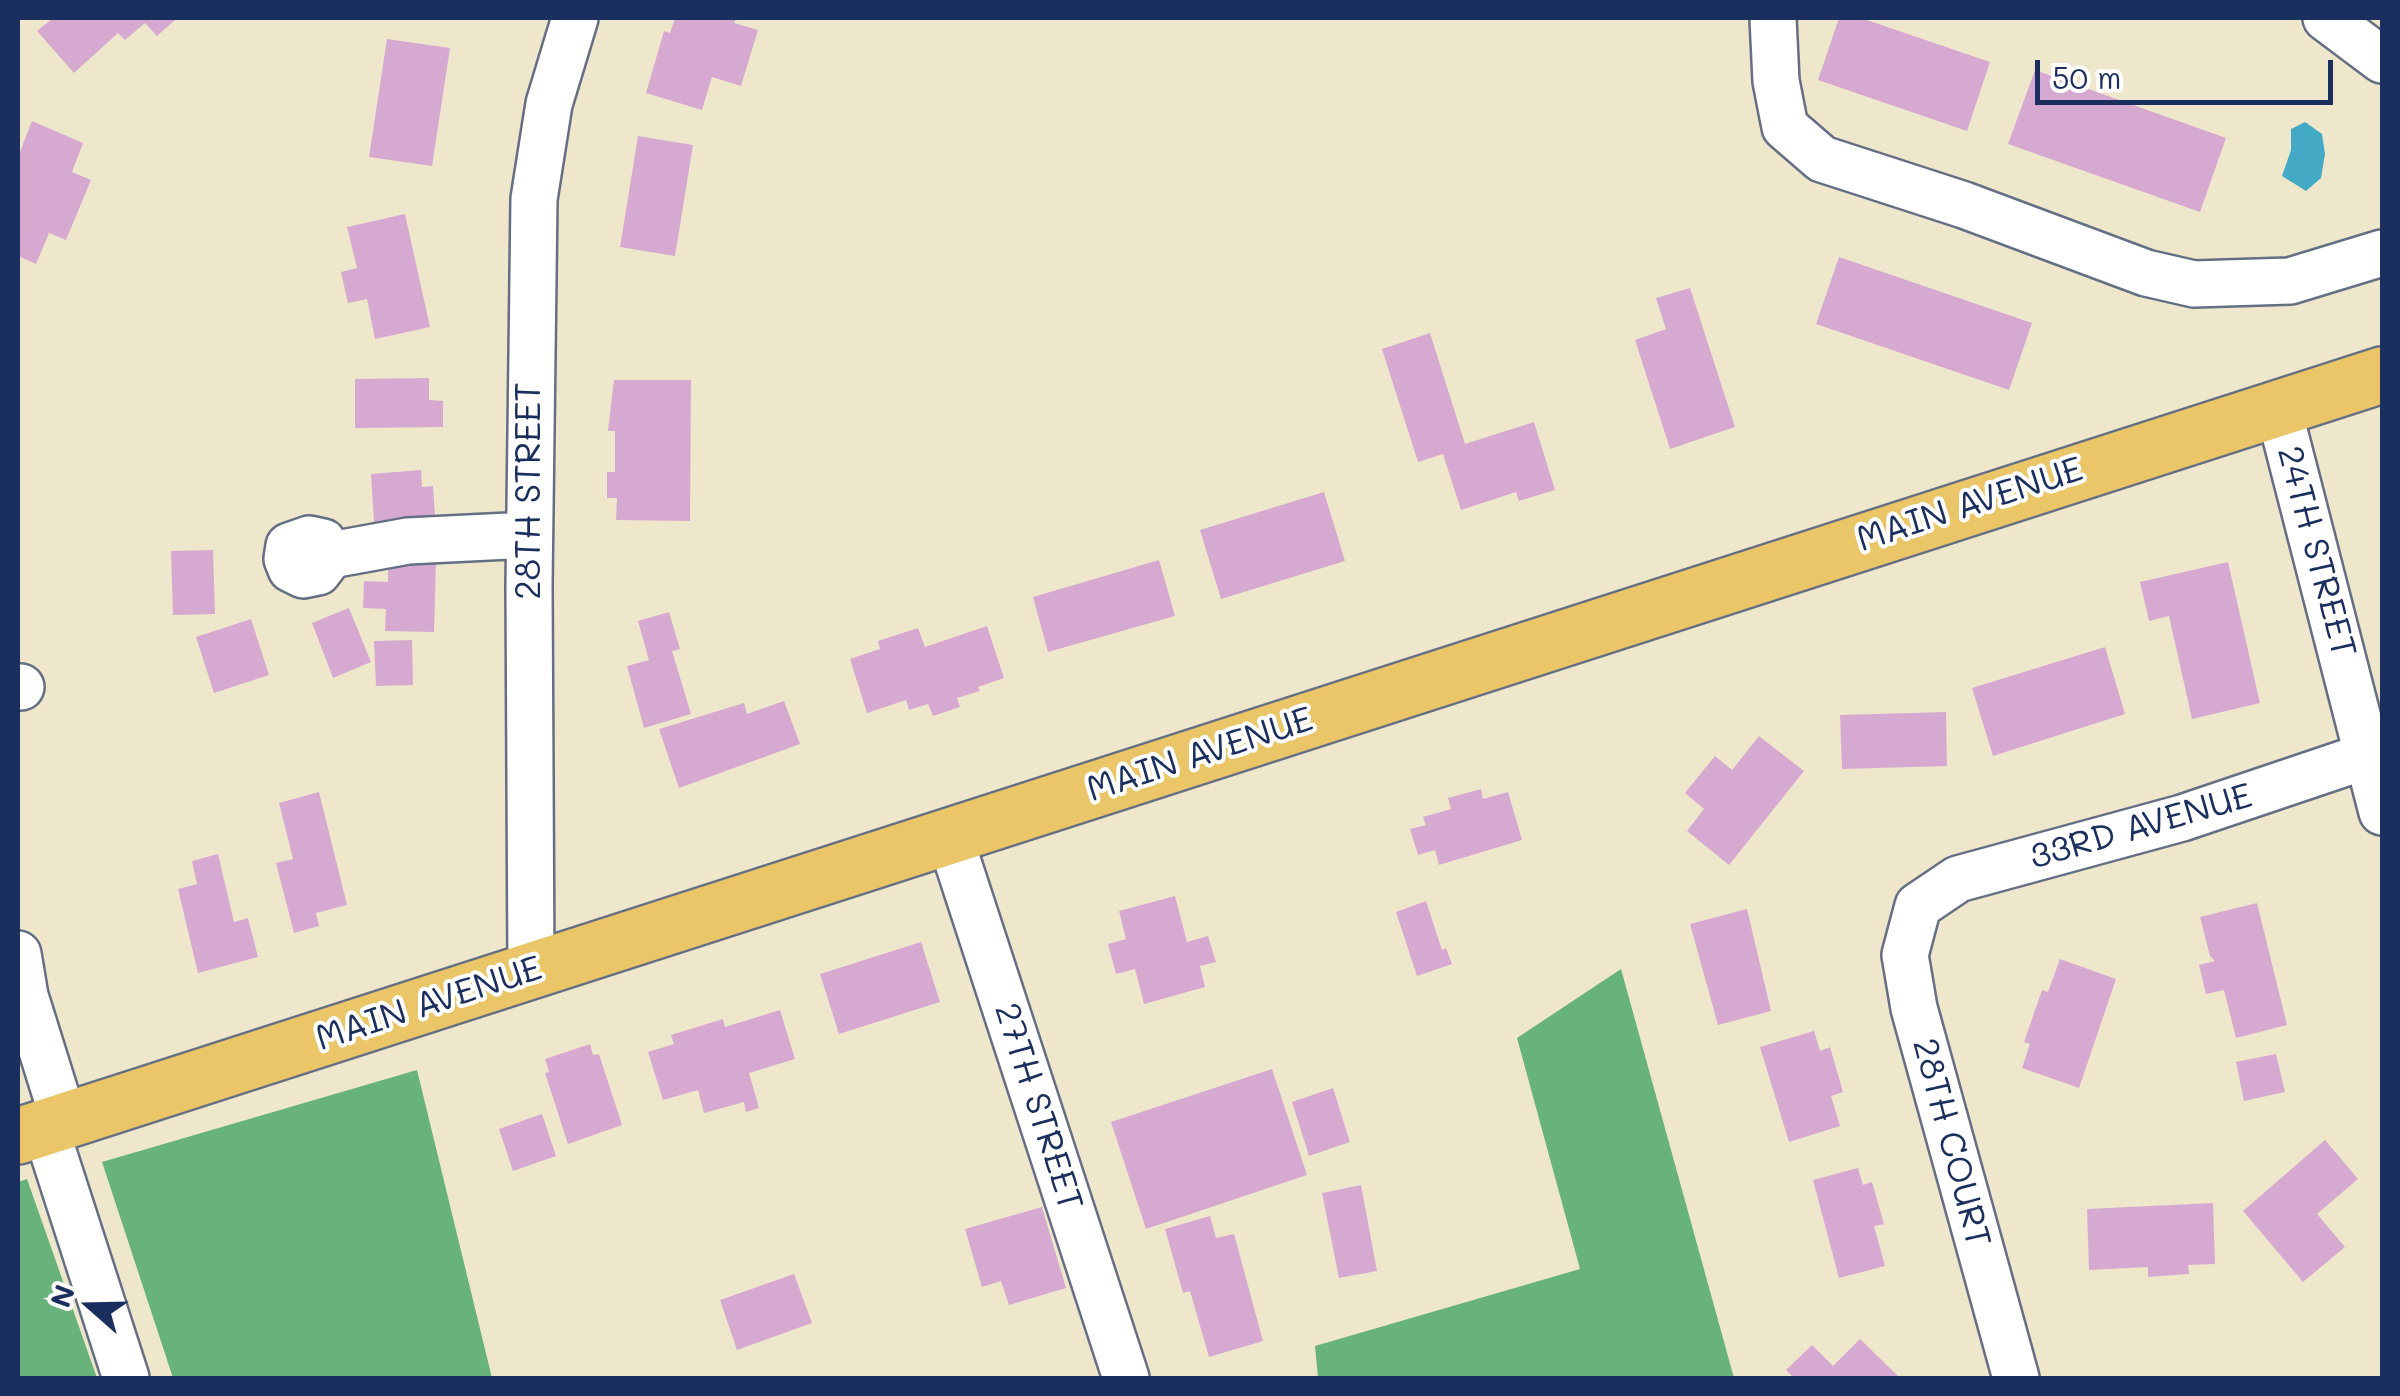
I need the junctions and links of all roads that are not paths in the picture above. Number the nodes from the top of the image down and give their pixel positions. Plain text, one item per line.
1 (576, 18) edge
2 (1773, 18) edge
3 (2326, 18) edge
4 (2382, 60) edge
5 (2382, 254) edge
6 (2382, 374) edge
7 (2278, 407) junction
8 (529, 535) junction
9 (331, 555) dead end
10 (2369, 755) junction
11 (2382, 812) edge
12 (949, 835) junction
13 (1918, 906) joint
14 (18, 954) edge
15 (532, 970) junction
16 (42, 1128) edge
17 (126, 1378) edge
18 (1126, 1378) edge
19 (2016, 1378) edge

1 - 8 street, 28TH STREET
2 - 5 street
3 - 4 street
6 - 7 main road, MAIN AVENUE
7 - 10 street, 24TH STREET
7 - 12 main road, MAIN AVENUE
8 - 9 street
8 - 15 street, 28TH STREET
10 - 11 street, 24TH STREET
10 - 13 street, 33RD AVENUE
12 - 15 main road, MAIN AVENUE
12 - 18 street, 27TH STREET
13 - 19 street, 28TH COURT
14 - 16 street
15 - 16 main road, MAIN AVENUE
16 - 17 street

